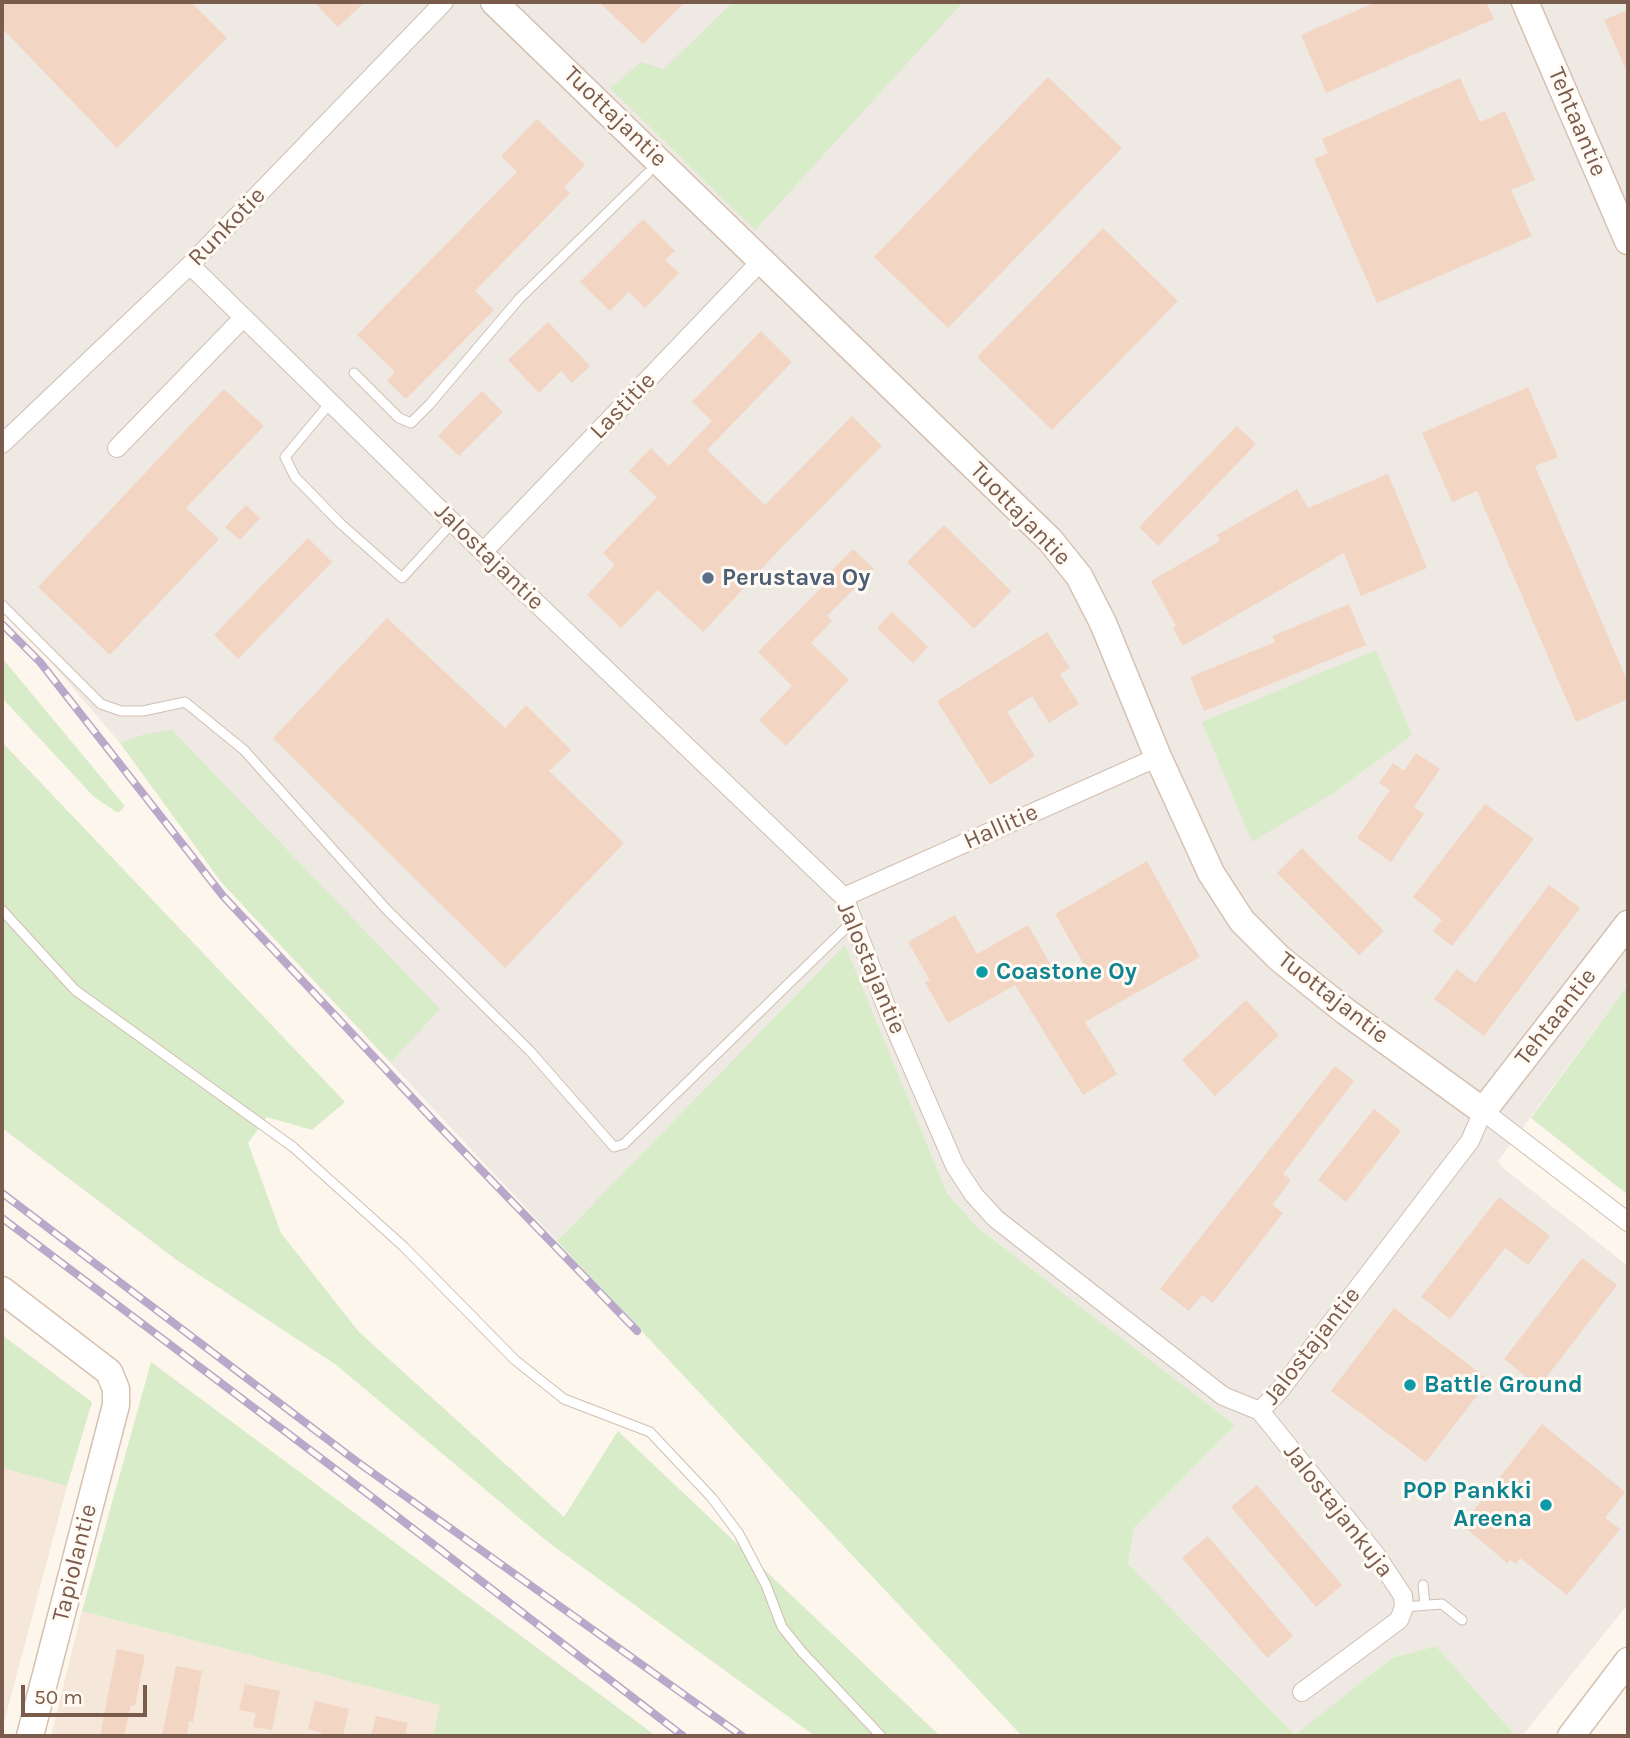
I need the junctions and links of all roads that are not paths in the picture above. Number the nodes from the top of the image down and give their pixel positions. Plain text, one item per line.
1 (444, 2) edge
2 (494, 2) edge
3 (1525, 2) edge
4 (648, 173) dead end
5 (1628, 242) edge
6 (762, 260) junction
7 (190, 265) junction
8 (243, 318) junction
9 (354, 373) dead end
10 (330, 403) junction
11 (2, 444) edge
12 (117, 448) dead end
13 (453, 522) junction
14 (484, 552) junction
15 (2, 605) edge
16 (1158, 757) junction
17 (844, 897) junction
18 (2, 911) edge
19 (853, 921) junction
20 (1628, 925) edge
21 (1483, 1111) junction
22 (1628, 1223) edge
23 (2, 1290) edge
24 (1260, 1411) junction
25 (1423, 1585) dead end
26 (1424, 1604) junction
27 (1404, 1607) junction
28 (1462, 1620) dead end
29 (1628, 1661) edge
30 (1302, 1692) dead end
31 (30, 1736) edge
32 (881, 1736) edge
33 (1571, 1736) edge

1 - 7 street, Runkotie
2 - 6 street, Tuottajantie
3 - 5 street, Tehtaantie
4 - 9 lane
6 - 14 street, Lastitie
6 - 16 street, Tuottajantie
7 - 8 street, Jalostajantie
7 - 11 street, Runkotie
8 - 10 street, Jalostajantie
8 - 12 street
10 - 13 street, Jalostajantie
10 - 13 lane
13 - 14 street, Jalostajantie
14 - 17 street, Jalostajantie
15 - 19 lane
16 - 17 street, Hallitie
16 - 21 street, Tuottajantie
17 - 19 street, Jalostajantie
18 - 32 lane
19 - 24 street, Jalostajantie
20 - 21 street, Tehtaantie
21 - 22 street
21 - 24 street, Jalostajantie
23 - 31 street, Tapiolantie
24 - 27 street, Jalostajankuja
25 - 26 lane
26 - 27 lane
26 - 28 lane
27 - 30 street, Jalostajankuja
29 - 33 street

